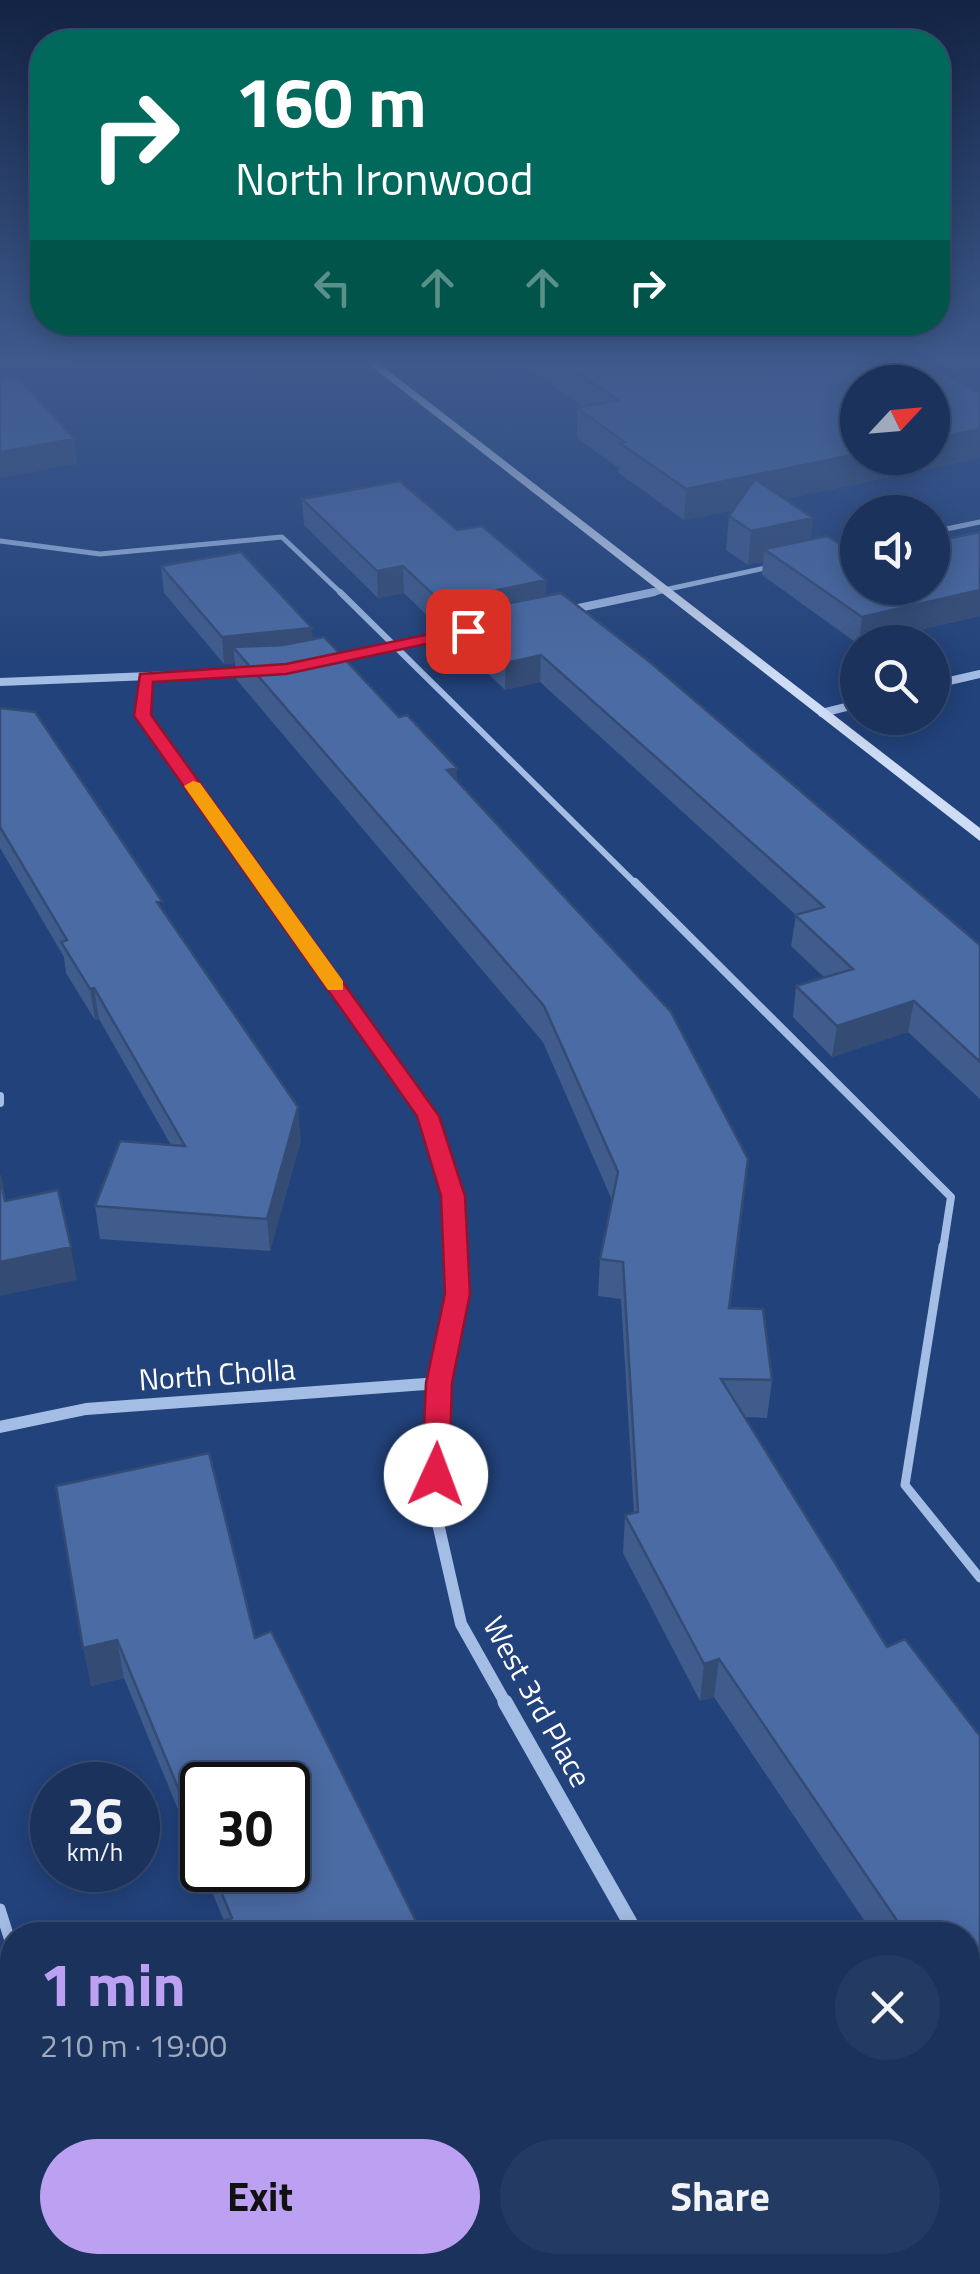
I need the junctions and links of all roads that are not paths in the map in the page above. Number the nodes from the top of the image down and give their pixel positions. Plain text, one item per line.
1 (507, 468) edge
2 (980, 522) edge
3 (950, 528) edge
4 (0, 541) edge
5 (782, 564) edge
6 (664, 590) junction
7 (552, 613) edge
8 (474, 630) edge
9 (397, 646) junction
10 (322, 661) edge
11 (253, 672) edge
12 (980, 674) edge
13 (146, 678) junction
14 (0, 682) edge
15 (950, 682) edge
16 (840, 708) edge
17 (822, 712) junction
18 (980, 836) edge
19 (439, 1383) junction
20 (0, 1427) edge
21 (980, 1578) edge
22 (630, 1922) edge

1 - 6 main road
2 - 3 lane
4 - 9 lane
5 - 6 lane
6 - 7 street
6 - 17 main road
8 - 9 street
9 - 10 street
9 - 21 lane
11 - 13 street
12 - 15 street
13 - 14 street
13 - 19 street, West 3rd Place
16 - 17 street
17 - 18 main road
19 - 20 street, North Cholla
19 - 22 street, West 3rd Place

